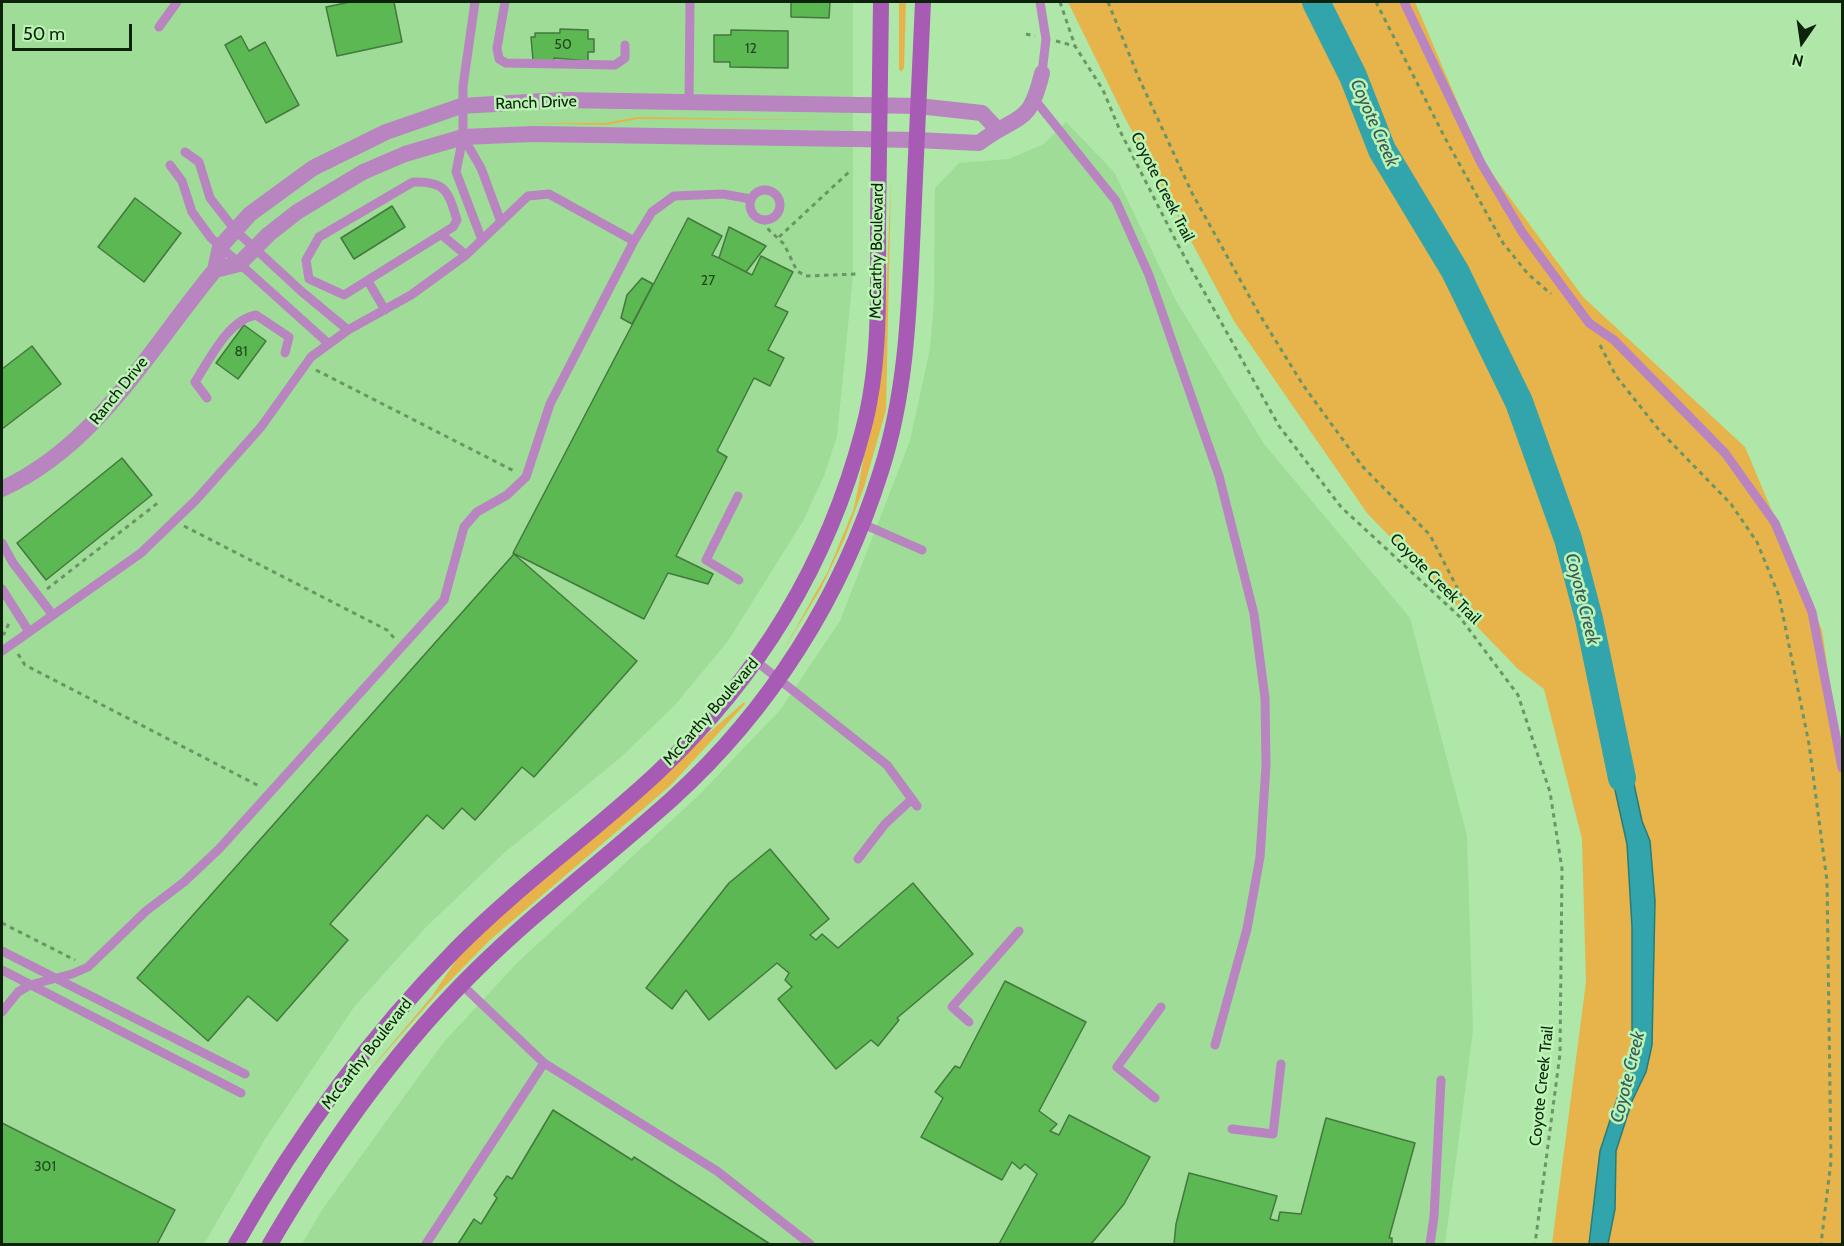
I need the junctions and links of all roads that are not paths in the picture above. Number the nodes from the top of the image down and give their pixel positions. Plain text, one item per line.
1 (177, 2) edge
2 (475, 2) edge
3 (505, 2) edge
4 (690, 2) edge
5 (881, 2) edge
6 (923, 2) edge
7 (1040, 2) edge
8 (1404, 2) edge
9 (159, 27) dead end
10 (625, 45) dead end
11 (1042, 73) joint
12 (1035, 100) junction
13 (689, 103) junction
14 (880, 105) junction
15 (461, 106) junction
16 (918, 106) junction
17 (997, 129) junction
18 (463, 137) junction
19 (879, 140) junction
20 (916, 140) junction
21 (185, 152) dead end
22 (170, 165) dead end
23 (751, 199) junction
24 (501, 222) junction
25 (235, 230) junction
26 (443, 236) junction
27 (482, 240) junction
28 (634, 241) junction
29 (220, 247) junction
30 (257, 247) junction
31 (466, 255) junction
32 (239, 264) junction
33 (215, 270) junction
34 (369, 281) junction
35 (385, 310) junction
36 (348, 330) junction
37 (329, 344) junction
38 (285, 353) dead end
39 (207, 398) dead end
40 (2, 489) edge
41 (738, 496) dead end
42 (863, 524) junction
43 (2, 543) edge
44 (922, 550) dead end
45 (739, 580) dead end
46 (2, 590) edge
47 (52, 614) junction
48 (28, 630) junction
49 (2, 651) edge
50 (757, 662) junction
51 (779, 678) junction
52 (1842, 768) edge
53 (858, 859) dead end
54 (1019, 931) dead end
55 (2, 951) edge
56 (2, 970) edge
57 (53, 978) junction
58 (30, 985) junction
59 (462, 985) junction
60 (1161, 1007) dead end
61 (2, 1012) edge
62 (969, 1022) dead end
63 (1215, 1045) dead end
64 (544, 1062) junction
65 (1281, 1064) dead end
66 (245, 1074) dead end
67 (1441, 1080) dead end
68 (241, 1093) dead end
69 (1155, 1098) dead end
70 (1232, 1129) dead end
71 (236, 1245) edge
72 (270, 1245) edge
73 (426, 1245) edge
74 (810, 1245) edge
75 (1430, 1245) edge

1 - 9 lane
2 - 15 lane
3 - 10 lane
4 - 13 lane
5 - 14 main road, McCarthy Boulevard
6 - 16 main road, McCarthy Boulevard
7 - 11 lane
8 - 52 lane
11 - 12 street
12 - 17 street, Ranch Drive
12 - 63 lane
13 - 14 street, Ranch Drive
13 - 15 street, Ranch Drive
14 - 16 street, Ranch Drive
14 - 19 main road, McCarthy Boulevard
15 - 18 lane
15 - 25 street, Ranch Drive
16 - 17 street, Ranch Drive
16 - 20 main road, McCarthy Boulevard
17 - 20 street, Ranch Drive
18 - 19 street, Ranch Drive
18 - 24 lane
18 - 27 lane
18 - 30 street, Ranch Drive
19 - 20 street, Ranch Drive
19 - 50 main road, McCarthy Boulevard
20 - 42 main road, McCarthy Boulevard
21 - 25 lane
22 - 29 lane
23 - 23 lane
23 - 28 lane
24 - 27 lane
24 - 28 lane
25 - 29 street, Ranch Drive
25 - 30 lane
26 - 31 lane
26 - 34 lane
26 - 34 lane
27 - 31 lane
28 - 57 lane
29 - 32 lane
29 - 33 street, Ranch Drive
30 - 32 street, Ranch Drive
30 - 36 lane
31 - 35 lane
32 - 33 street, Ranch Drive
32 - 37 lane
33 - 40 street, Ranch Drive
34 - 35 lane
35 - 36 lane
36 - 37 lane
37 - 47 lane
38 - 39 lane
41 - 45 lane
42 - 44 lane
42 - 51 main road, McCarthy Boulevard
43 - 47 lane
46 - 48 lane
47 - 48 lane
48 - 49 lane
50 - 51 lane
50 - 71 main road, McCarthy Boulevard
51 - 53 lane
51 - 59 main road, McCarthy Boulevard
54 - 62 lane
55 - 57 lane
56 - 58 lane
57 - 58 lane
57 - 66 lane
58 - 61 lane
58 - 68 lane
59 - 64 lane
59 - 72 main road, McCarthy Boulevard
60 - 69 lane
64 - 73 lane
64 - 74 lane
65 - 70 lane
67 - 75 lane

